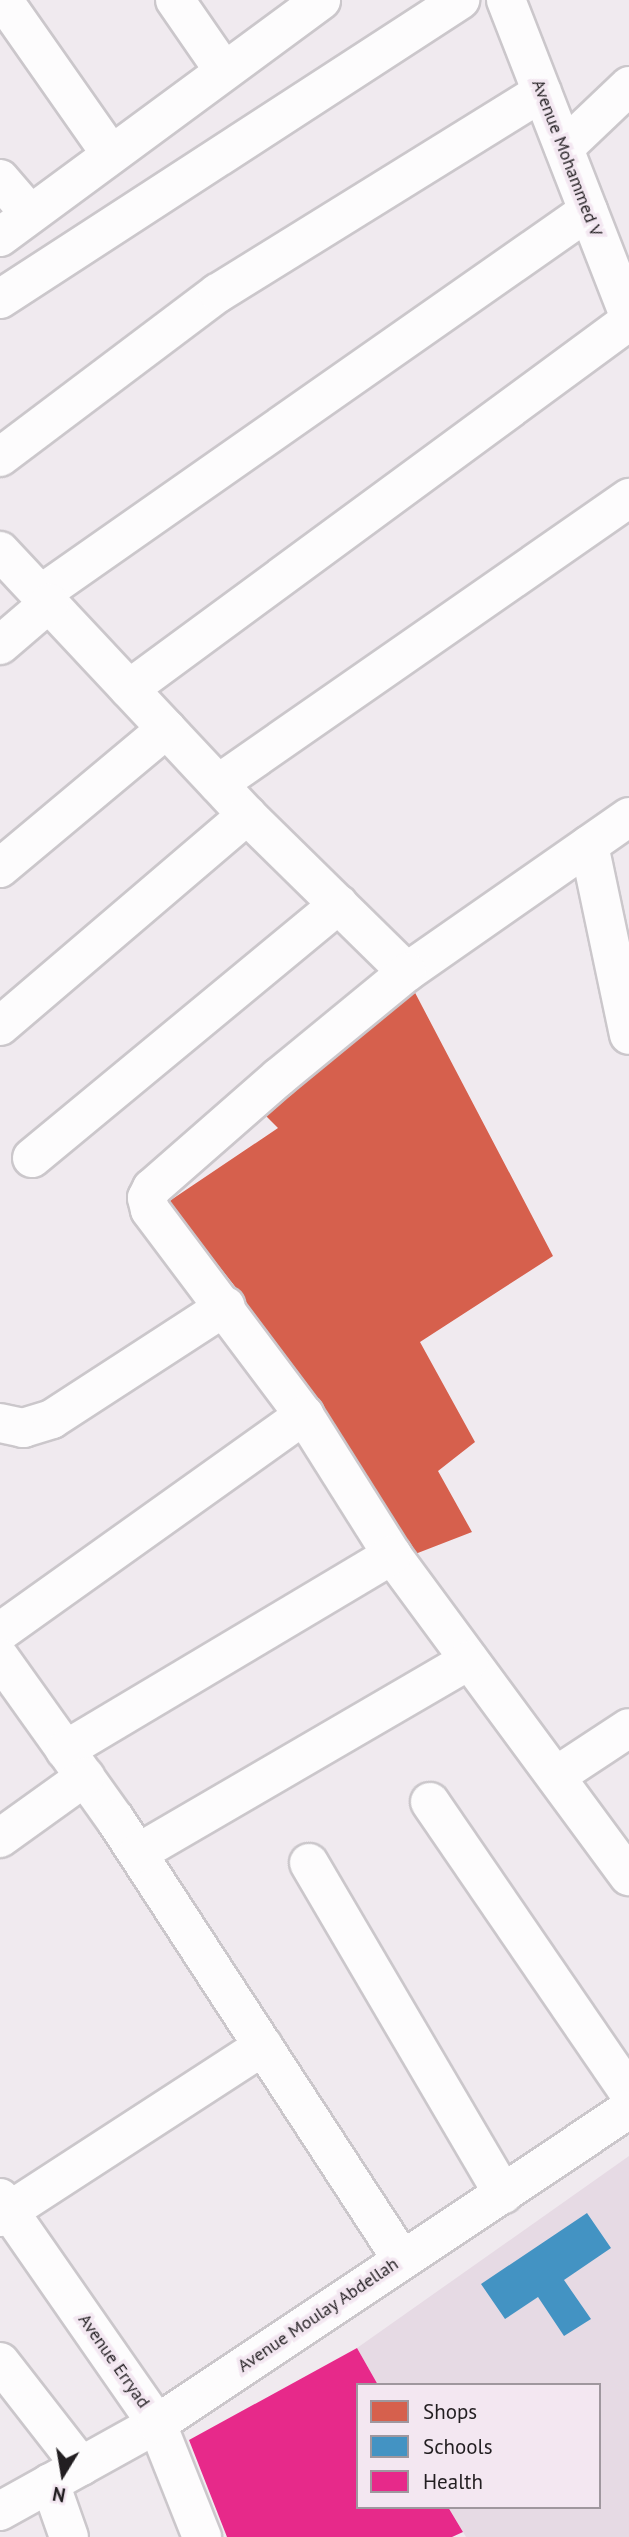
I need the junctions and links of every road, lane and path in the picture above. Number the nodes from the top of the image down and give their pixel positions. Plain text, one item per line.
1 (3, 0) edge
2 (175, 0) edge
3 (460, 0) edge
4 (512, 4) edge
5 (300, 7) edge
6 (224, 71) junction
7 (629, 86) edge
8 (542, 92) junction
9 (564, 148) junction
10 (111, 155) junction
11 (0, 179) edge
12 (588, 212) junction
13 (30, 214) junction
14 (0, 237) edge
15 (626, 298) edge
16 (0, 299) edge
17 (0, 457) edge
18 (629, 498) edge
19 (0, 551) edge
20 (45, 599) junction
21 (0, 645) edge
22 (129, 689) junction
23 (166, 729) junction
24 (218, 785) junction
25 (247, 815) junction
26 (629, 817) edge
27 (589, 845) junction
28 (0, 868) edge
29 (340, 904) junction
30 (407, 972) junction
31 (0, 1026) edge
32 (629, 1035) edge
33 (32, 1158) dead end
34 (226, 1306) junction
35 (304, 1415) junction
36 (0, 1423) edge
37 (392, 1555) junction
38 (0, 1632) edge
39 (469, 1660) junction
40 (3, 1668) edge
41 (629, 1728) edge
42 (75, 1764) junction
43 (556, 1776) junction
44 (430, 1802) dead end
45 (0, 1838) edge
46 (138, 1853) junction
47 (309, 1863) dead end
48 (629, 1875) edge
49 (263, 2046) junction
50 (629, 2093) edge
51 (629, 2109) edge
52 (503, 2194) junction
53 (3, 2209) edge
54 (401, 2258) junction
55 (0, 2362) edge
56 (157, 2424) junction
57 (66, 2474) junction
58 (0, 2511) edge
59 (69, 2537) edge
60 (202, 2537) edge

1 - 10 street
2 - 6 street
3 - 16 street
4 - 8 street, Avenue Mohammed V
5 - 6 street
6 - 10 street
7 - 9 street
8 - 9 street, Avenue Mohammed V
8 - 17 street
9 - 12 street, Avenue Mohammed V
10 - 13 street
11 - 13 street
12 - 15 street, Avenue Mohammed V
12 - 20 street
13 - 14 street
15 - 22 street
18 - 24 street
19 - 20 street
20 - 21 street
20 - 22 street
22 - 23 street
23 - 24 street
23 - 28 street
24 - 25 street
25 - 29 street
25 - 31 street
26 - 27 street
27 - 30 street
27 - 32 street
29 - 30 street
29 - 33 street
30 - 34 street
34 - 35 street
34 - 36 street
35 - 37 street
35 - 38 street
37 - 39 street
37 - 42 street
39 - 43 street
39 - 46 street
40 - 42 street
41 - 43 street
42 - 45 street
42 - 46 street
43 - 48 street
44 - 50 street
46 - 49 street
47 - 52 street
49 - 53 street
49 - 54 street
51 - 52 street, Avenue Moulay Abdellah
52 - 54 street, Avenue Moulay Abdellah
53 - 56 street, Avenue Erryad
54 - 56 street, Avenue Moulay Abdellah
55 - 57 street
56 - 57 street, Avenue Moulay Abdellah
56 - 60 street, Avenue Erryad
57 - 58 street, Avenue Moulay Abdellah
57 - 59 street

